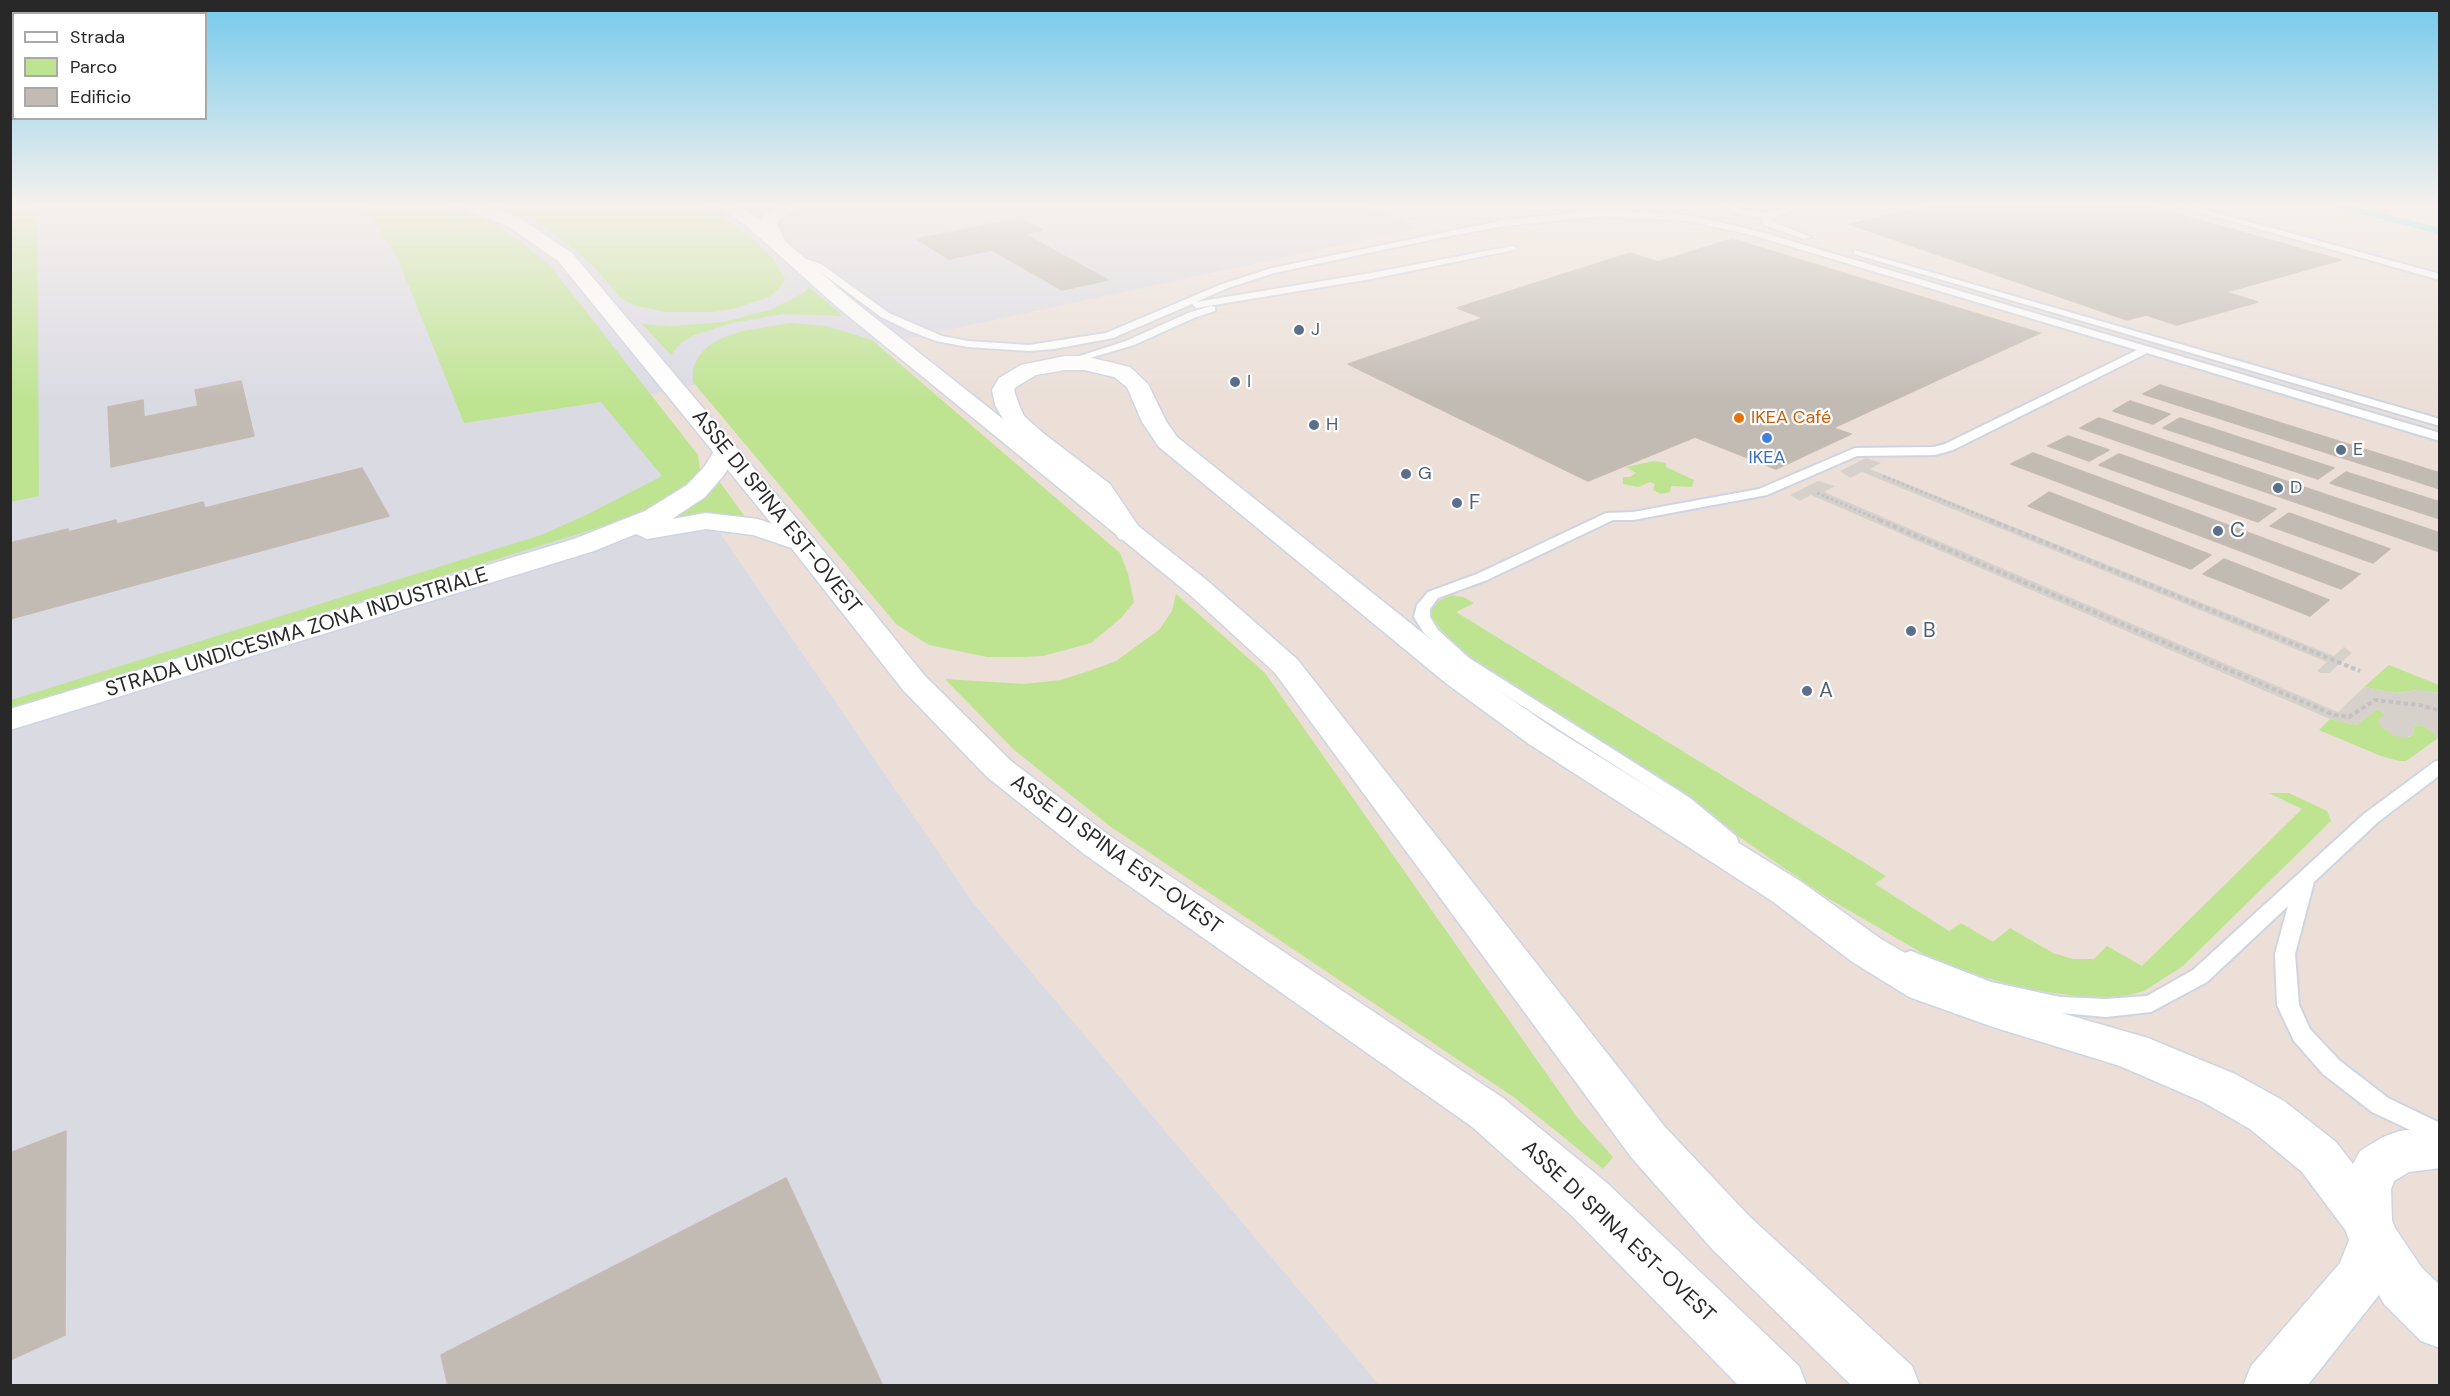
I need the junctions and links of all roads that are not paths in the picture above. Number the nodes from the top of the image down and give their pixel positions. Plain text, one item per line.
1 (576, 270) edge
2 (807, 270) edge
3 (823, 270) edge
4 (1276, 270) edge
5 (1398, 270) edge
6 (1878, 270) edge
7 (1920, 270) edge
8 (2414, 270) edge
9 (2439, 277) edge
10 (1284, 291) junction
11 (1168, 311) junction
12 (2146, 350) junction
13 (1065, 363) junction
14 (2439, 423) edge
15 (2439, 437) edge
16 (726, 451) junction
17 (1129, 533) junction
18 (803, 544) junction
19 (584, 545) junction
20 (10, 720) edge
21 (2439, 766) edge
22 (2306, 879) junction
23 (1786, 891) junction
24 (2439, 1134) edge
25 (2439, 1147) edge
26 (2370, 1230) junction
27 (2439, 1322) edge
28 (1779, 1386) edge
29 (1892, 1386) edge
30 (2271, 1386) edge

1 - 16 main road, ASSE DI SPINA EST-OVEST
2 - 17 main road
3 - 11 lane
4 - 11 lane
5 - 10 lane
6 - 12 lane
7 - 14 lane
8 - 9 lane
10 - 11 lane
10 - 13 lane
12 - 15 lane
12 - 23 lane
13 - 17 main road
13 - 23 main road
16 - 18 main road, ASSE DI SPINA EST-OVEST
16 - 19 main road
17 - 29 main road
18 - 19 main road
18 - 28 main road, ASSE DI SPINA EST-OVEST
19 - 20 main road, STRADA UNDICESIMA ZONA INDUSTRIALE
21 - 22 lane
22 - 23 lane
22 - 24 lane
23 - 26 main road
25 - 26 main road
26 - 27 main road
26 - 30 main road

